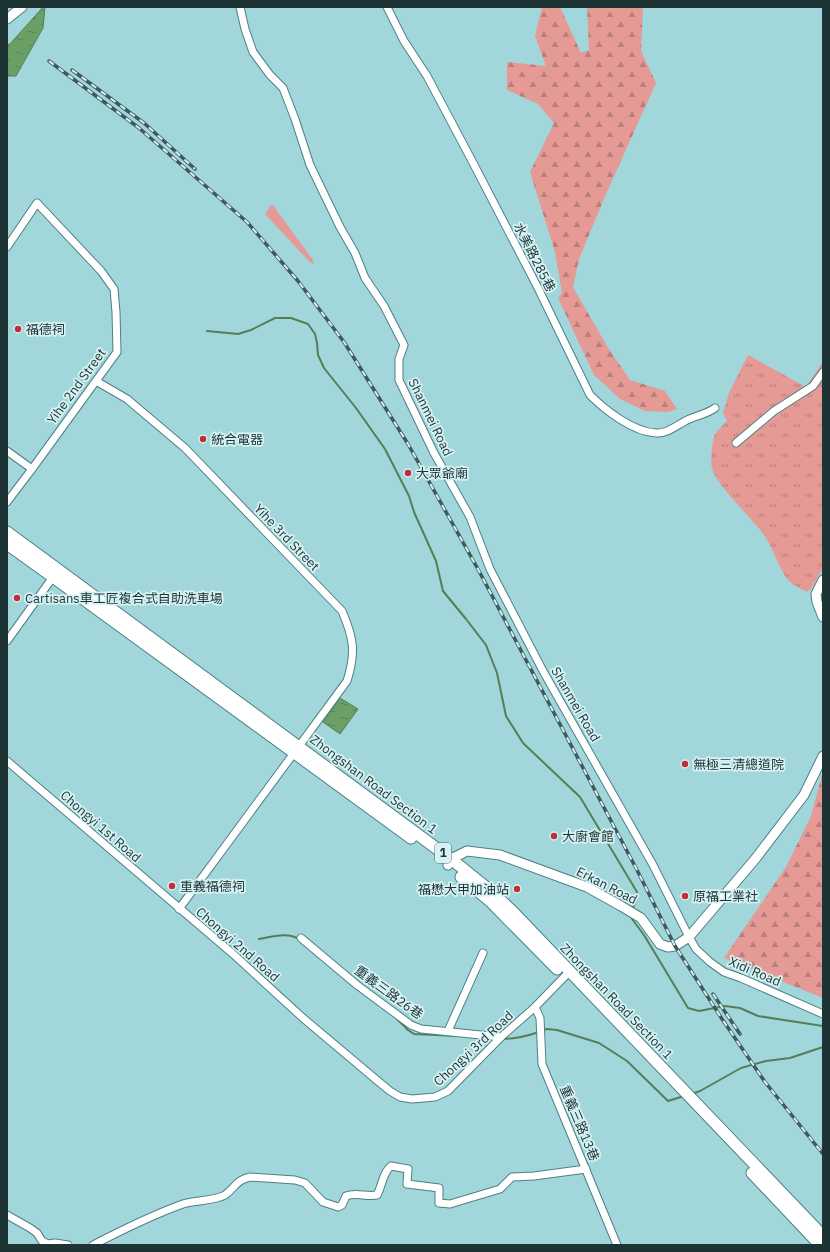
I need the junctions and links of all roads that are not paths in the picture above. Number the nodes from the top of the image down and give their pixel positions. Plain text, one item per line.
1 (22, 7) edge
2 (240, 7) edge
3 (387, 7) edge
4 (7, 19) edge
5 (7, 247) edge
6 (823, 372) edge
7 (96, 381) junction
8 (715, 408) dead end
9 (736, 443) dead end
10 (7, 451) edge
11 (32, 469) junction
12 (7, 502) edge
13 (7, 532) edge
14 (7, 544) edge
15 (53, 576) junction
16 (823, 580) edge
17 (823, 617) edge
18 (7, 640) edge
19 (297, 751) junction
20 (823, 756) edge
21 (7, 761) edge
22 (450, 862) junction
23 (179, 910) junction
24 (689, 937) junction
25 (301, 938) dead end
26 (483, 953) dead end
27 (567, 974) junction
28 (535, 1007) junction
29 (823, 1014) edge
30 (448, 1031) junction
31 (501, 1037) junction
32 (379, 1082) joint
33 (586, 1169) junction
34 (7, 1215) edge
35 (823, 1236) edge
36 (68, 1245) edge
37 (93, 1245) edge
38 (617, 1245) edge
39 (820, 1245) edge

1 - 4 street
2 - 24 street, Shanmei Road
3 - 8 street, 水美路285巷
5 - 7 street, Yihe 2nd Street
6 - 9 street
7 - 11 street, Yihe 2nd Street
7 - 19 street, Yihe 3rd Street
10 - 11 street
11 - 12 street, Yihe 2nd Street
13 - 19 main road, Zhongshan Road Section 1 / 1
14 - 15 main road, Zhongshan Road Section 1 / 1
15 - 18 street
15 - 19 main road, Zhongshan Road Section 1 / 1
16 - 17 street
19 - 22 main road, Zhongshan Road Section 1 / 1
19 - 23 street, Chongyi 2nd Road
20 - 24 street, Erkan Road
21 - 23 street, Chongyi 1st Road
22 - 24 street, Erkan Road
22 - 27 main road, Zhongshan Road Section 1 / 1
23 - 32 street, Chongyi 2nd Road
24 - 29 street, Xidi Road
25 - 30 street, 重義三路26巷
26 - 30 street
27 - 28 street, Chongyi 3rd Road
27 - 35 main road, Zhongshan Road Section 1 / 1
27 - 39 main road, Zhongshan Road Section 1 / 1
28 - 31 street, Chongyi 3rd Road
28 - 33 street, 重義三路13巷
30 - 31 street, 重義三路26巷
31 - 32 street, Chongyi 3rd Road
33 - 37 street
33 - 38 street, 重義三路13巷
34 - 36 street

